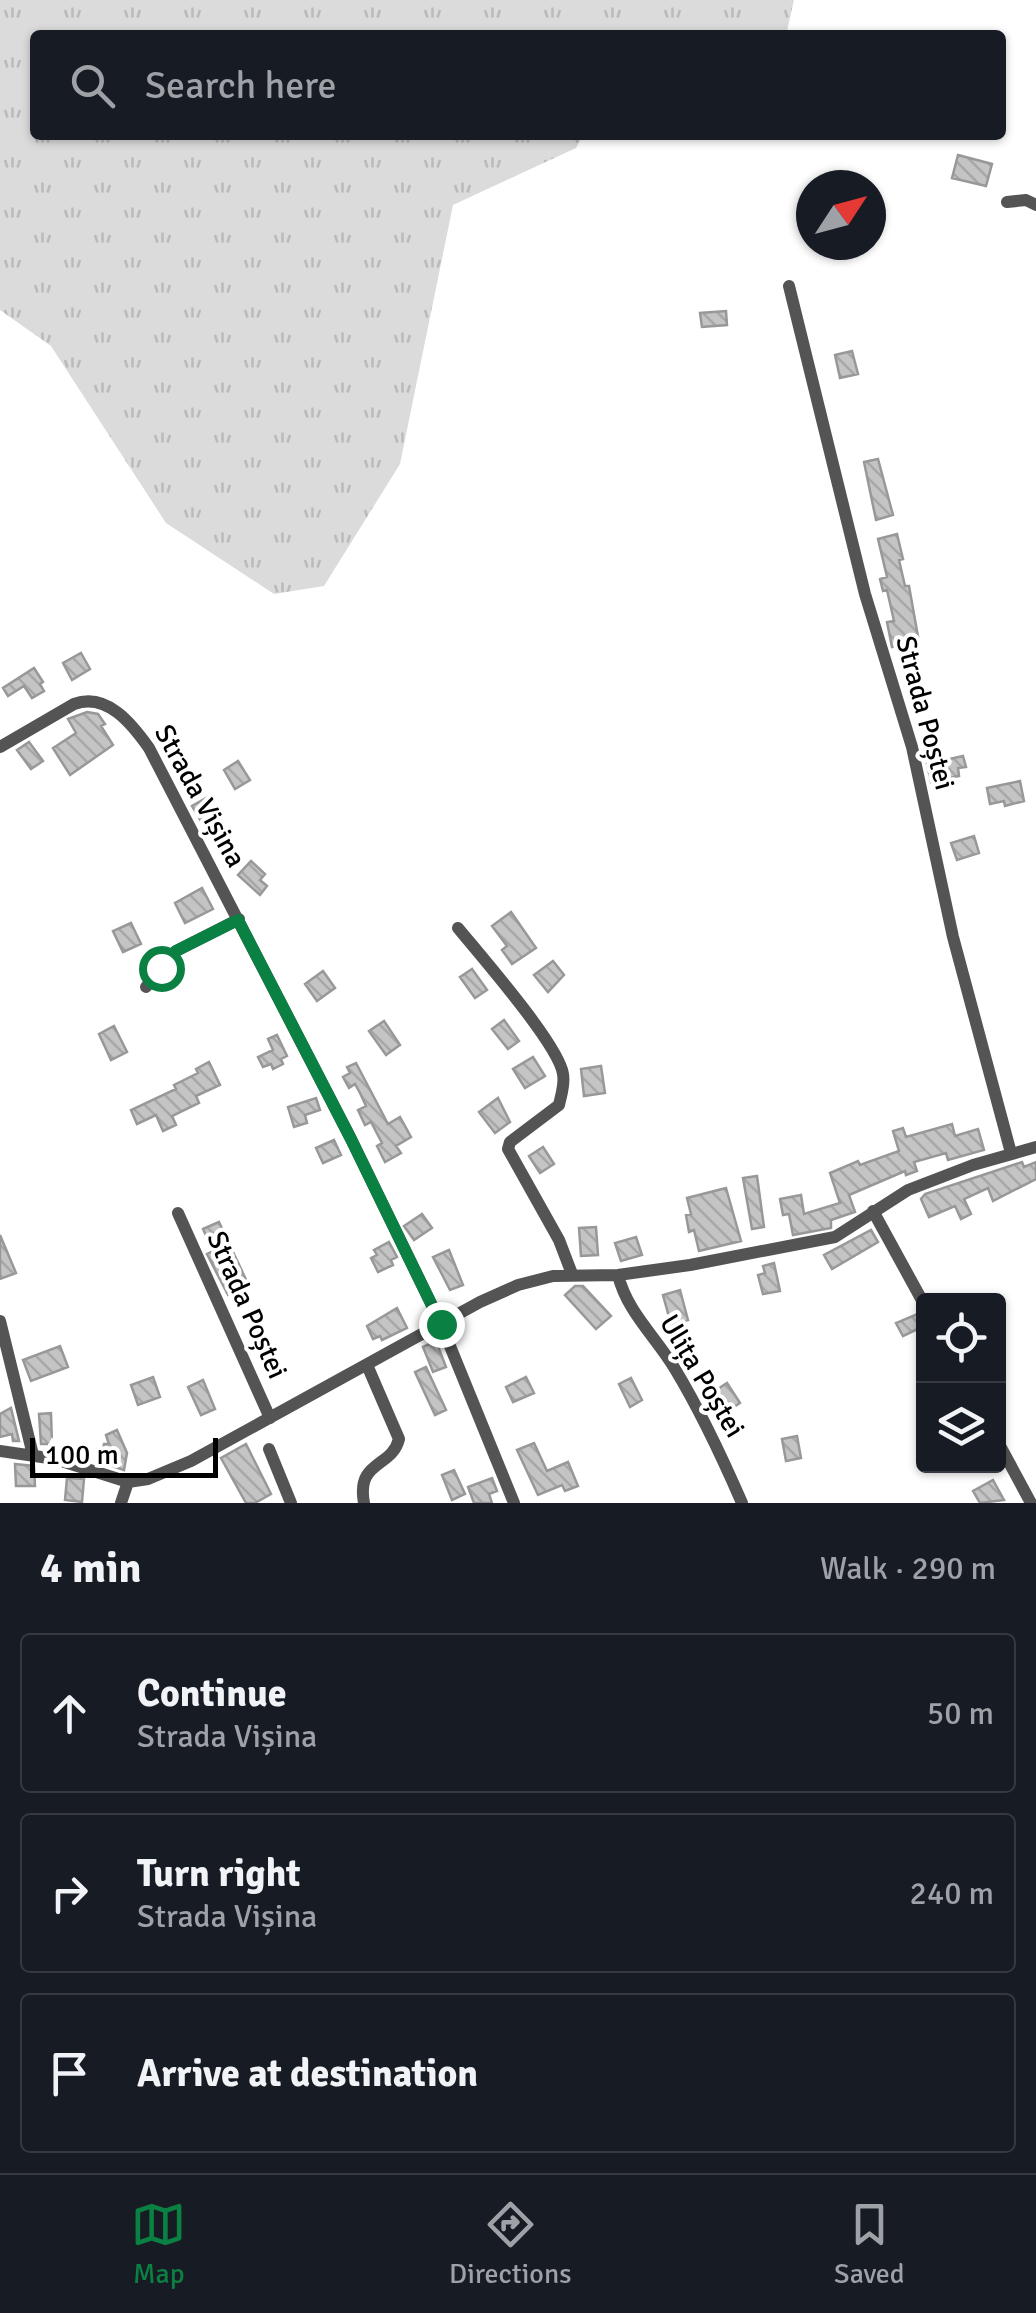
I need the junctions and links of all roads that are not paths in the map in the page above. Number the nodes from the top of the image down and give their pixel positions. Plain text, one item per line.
1 (1007, 202) dead end
2 (1036, 205) edge
3 (789, 286) dead end
4 (0, 747) edge
5 (238, 920) junction
6 (458, 928) dead end
7 (146, 987) dead end
8 (1036, 1147) edge
9 (1011, 1154) junction
10 (873, 1212) junction
11 (178, 1213) dead end
12 (572, 1274) junction
13 (618, 1275) junction
14 (918, 1293) edge
15 (0, 1322) edge
16 (441, 1324) junction
17 (367, 1365) junction
18 (270, 1418) junction
19 (269, 1448) dead end
20 (0, 1451) edge
21 (33, 1455) junction
22 (1006, 1457) edge
23 (128, 1482) junction
24 (121, 1503) edge
25 (292, 1503) edge
26 (364, 1503) edge
27 (514, 1503) edge
28 (742, 1503) edge
29 (1031, 1503) edge

1 - 2 street
3 - 9 street, Strada Poștei
4 - 5 street, Strada Vișina
5 - 7 street
5 - 16 street, Strada Vișina
6 - 12 street
8 - 9 street, Strada Poștei
9 - 10 street, Strada Poștei
10 - 13 street, Strada Poștei
10 - 14 street
11 - 18 street, Strada Poștei
12 - 13 street, Strada Poștei
12 - 16 street, Strada Poștei
13 - 28 street, Ulița Poștei
15 - 21 street
16 - 17 street, Strada Poștei
16 - 27 street, Strada Vișina
17 - 18 street, Strada Poștei
17 - 26 street
18 - 23 street, Strada Poștei
19 - 25 street
20 - 21 street
21 - 23 street
22 - 29 street
23 - 24 street

